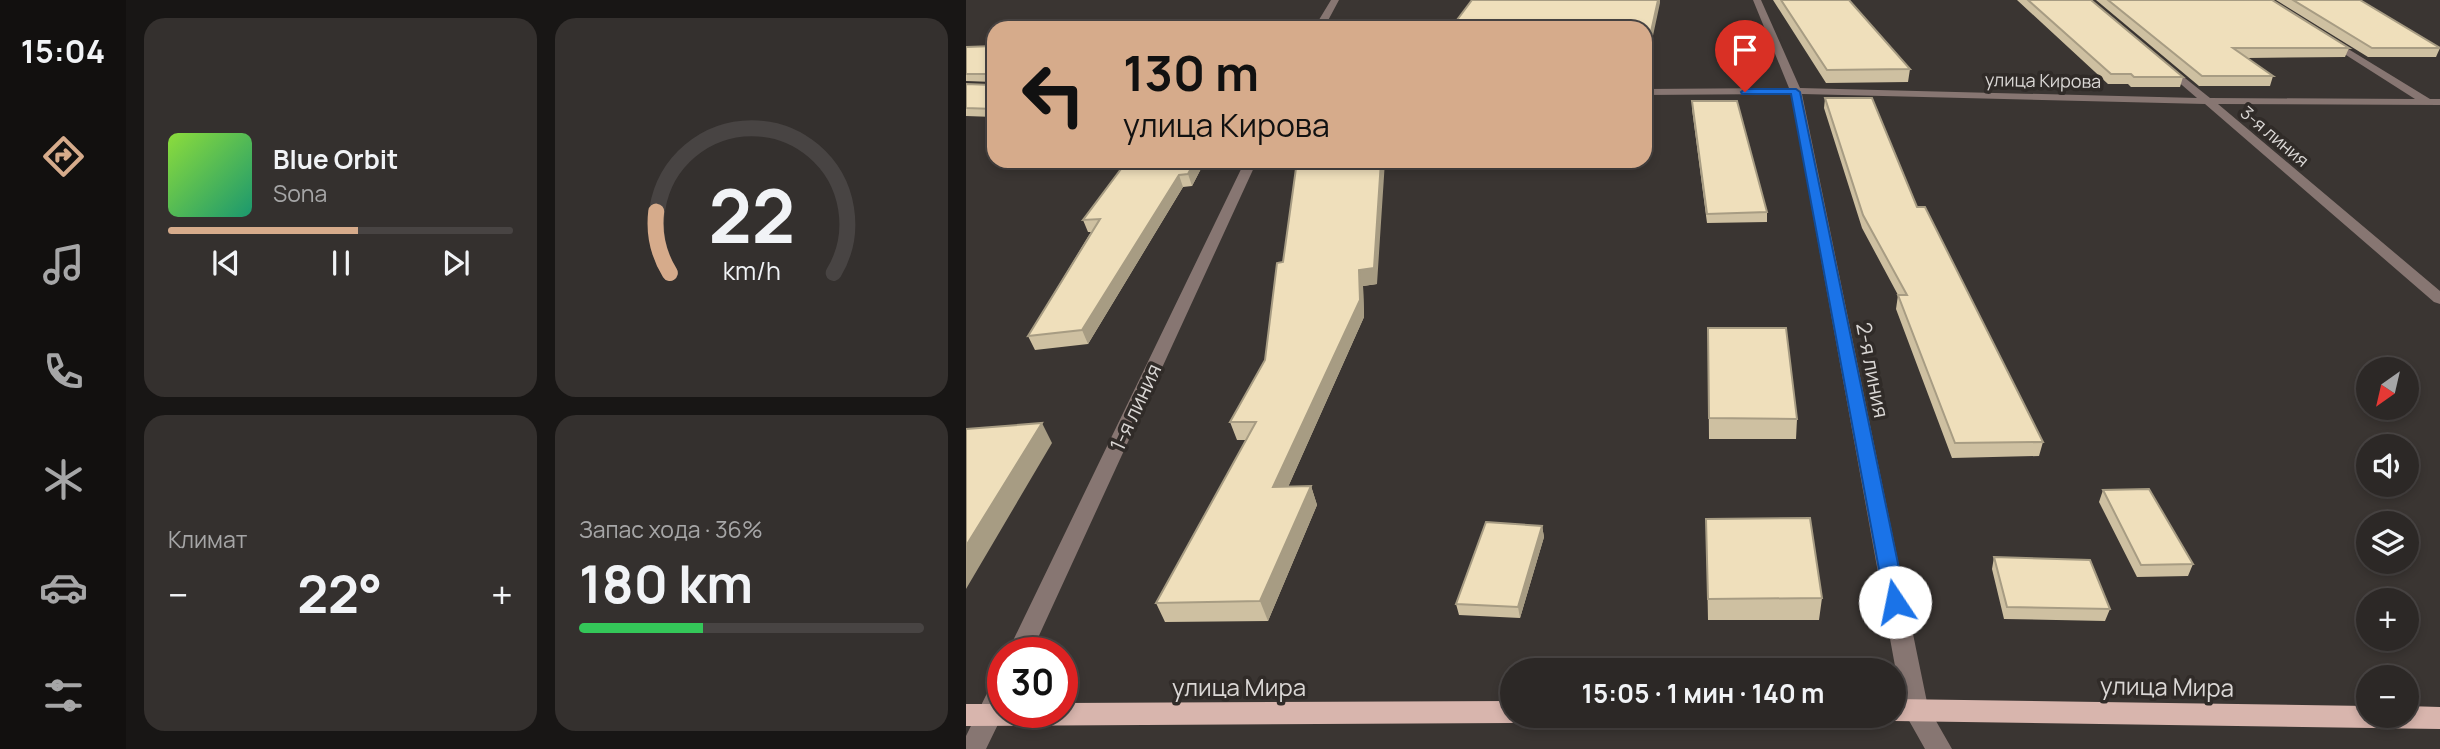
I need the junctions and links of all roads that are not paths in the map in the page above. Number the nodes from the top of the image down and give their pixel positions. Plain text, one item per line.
1 (1335, 0) edge
2 (1757, 0) edge
3 (1323, 21) edge
4 (2312, 29) edge
5 (2157, 59) edge
6 (1652, 92) edge
7 (1796, 92) junction
8 (2207, 101) junction
9 (2434, 102) edge
10 (2440, 110) edge
11 (1248, 168) edge
12 (2440, 299) edge
13 (1027, 637) edge
14 (1896, 658) edge
15 (1906, 710) edge
16 (1906, 711) edge
17 (1500, 712) edge
18 (978, 715) edge
19 (2440, 718) edge
20 (973, 749) edge
21 (1939, 749) edge

1 - 3 street
2 - 7 street, 2-я линия
4 - 9 street
5 - 8 street, 3-я линия
6 - 7 street, улица Кирова
7 - 8 street, улица Кирова
7 - 14 street, 2-я линия
8 - 9 street, улица Кирова
8 - 12 street, 3-я линия
9 - 10 street
11 - 13 street, 1-я линия
15 - 19 main road, улица Мира
16 - 21 street, 2-я линия
17 - 18 main road, улица Мира
18 - 20 street

